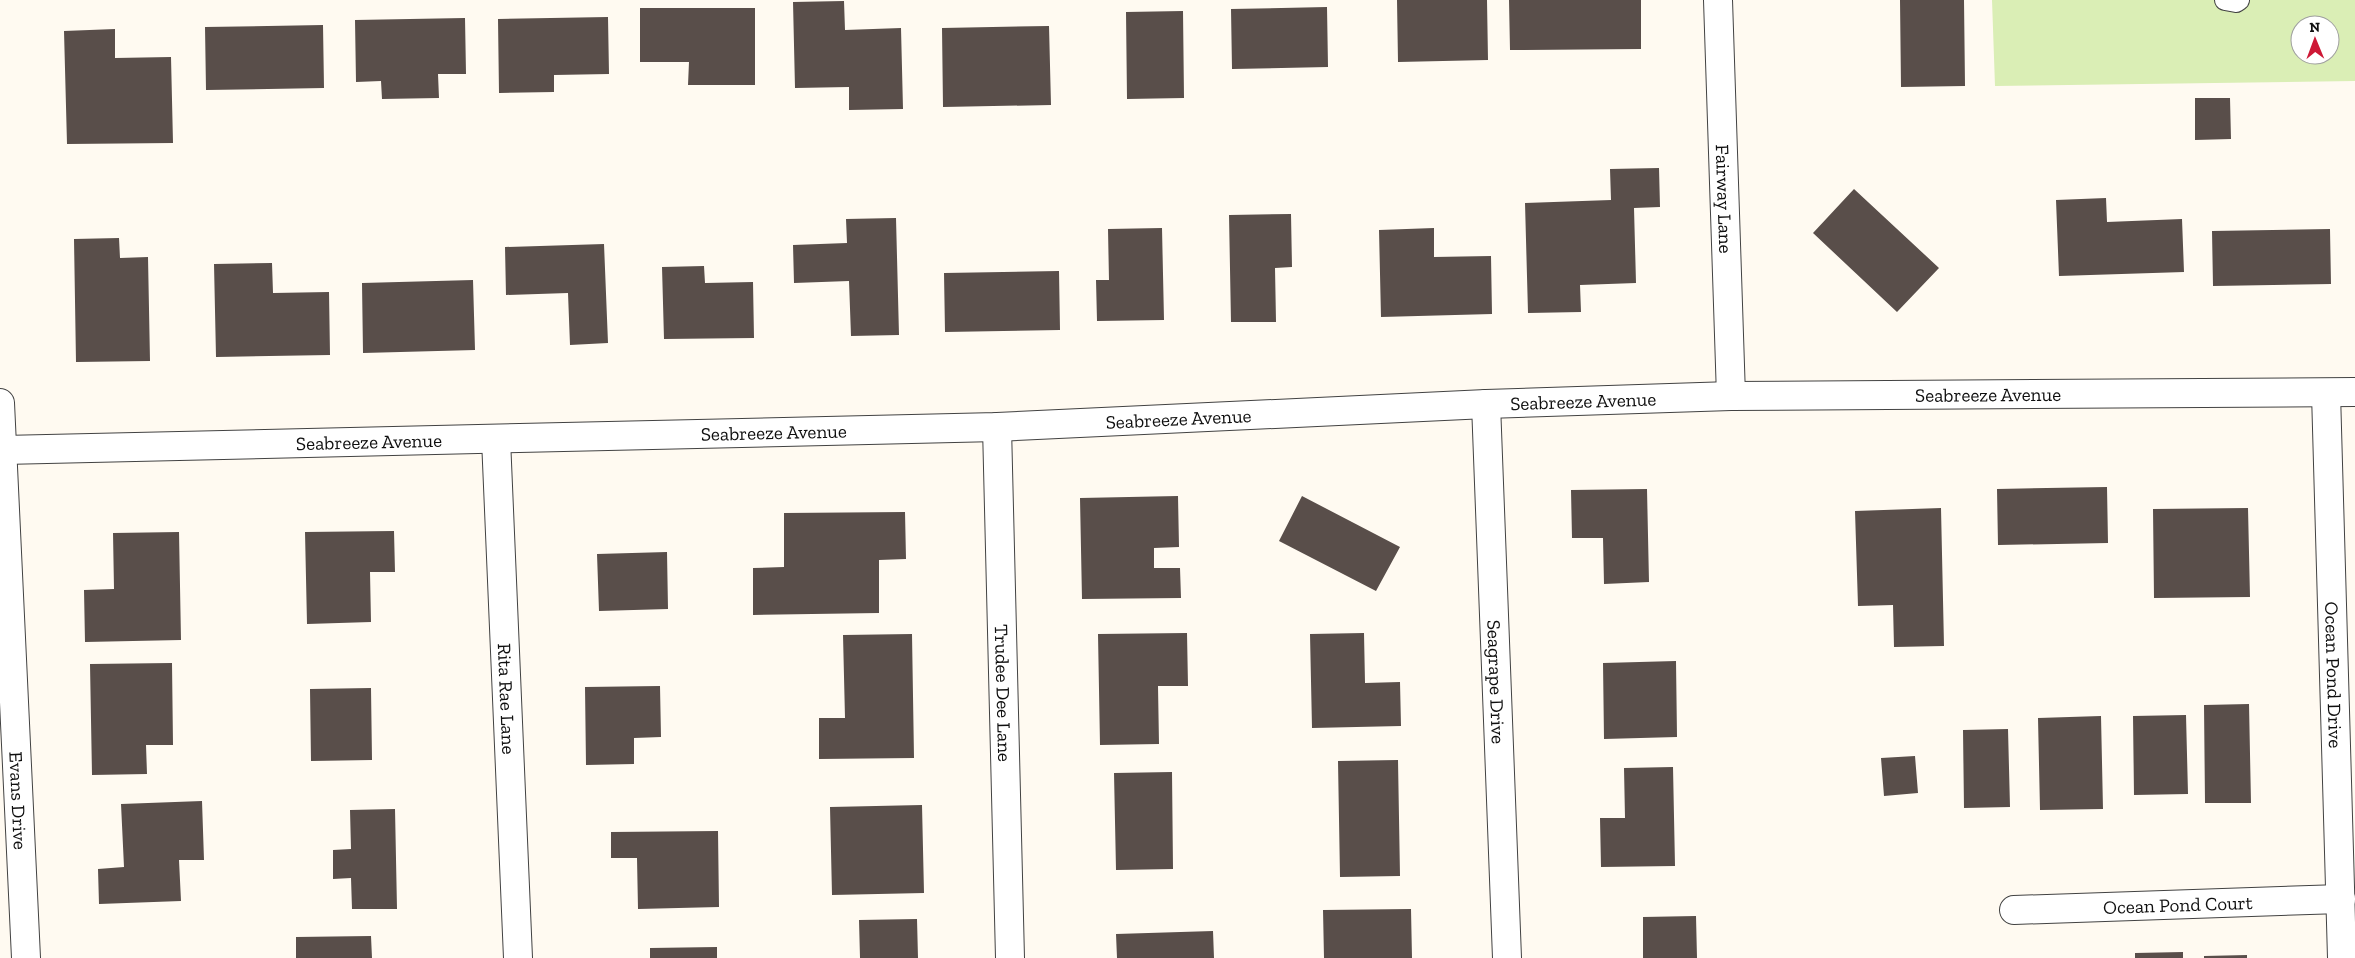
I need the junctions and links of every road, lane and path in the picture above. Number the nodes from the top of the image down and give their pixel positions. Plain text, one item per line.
1 (1718, 0) edge
2 (2225, 0) edge
3 (2239, 0) edge
4 (2355, 392) edge
5 (2326, 393) junction
6 (1731, 396) junction
7 (0, 403) edge
8 (1486, 404) junction
9 (997, 427) junction
10 (496, 439) junction
11 (3, 450) junction
12 (2341, 899) junction
13 (2014, 910) dead end
14 (26, 958) edge
15 (518, 958) edge
16 (1010, 958) edge
17 (1507, 958) edge
18 (2342, 958) edge

1 - 6 street, Fairway Lane
2 - 3 lane
4 - 5 street, Seabreeze Avenue
5 - 6 street, Seabreeze Avenue
5 - 12 street, Ocean Pond Drive
6 - 8 street, Seabreeze Avenue
7 - 11 street, Evans Drive
8 - 9 street, Seabreeze Avenue
8 - 17 street, Seagrape Drive
9 - 10 street, Seabreeze Avenue
9 - 16 street, Trudee Dee Lane
10 - 11 street, Seabreeze Avenue
10 - 15 street, Rita Rae Lane
11 - 14 street, Evans Drive
12 - 13 street, Ocean Pond Court
12 - 18 street, Ocean Pond Drive

